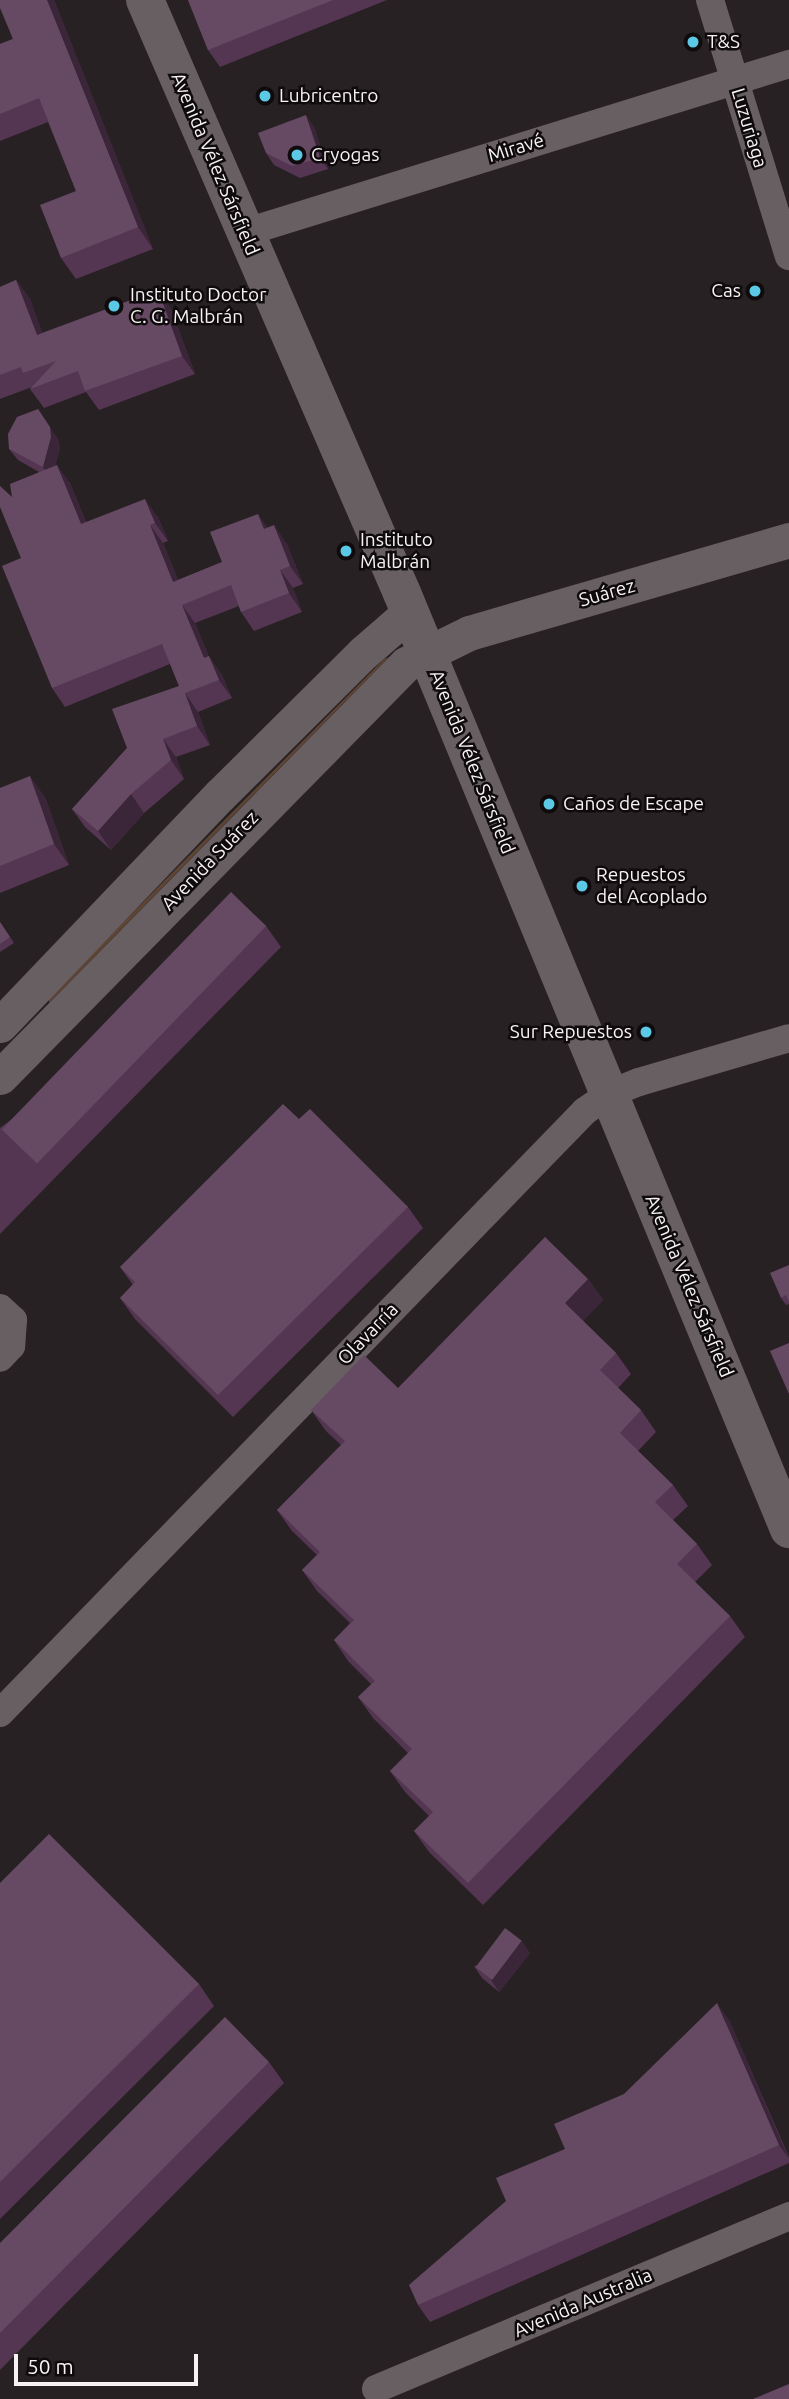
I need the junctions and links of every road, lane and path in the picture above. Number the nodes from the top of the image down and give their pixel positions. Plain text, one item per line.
1 (145, 0) edge
2 (710, 0) edge
3 (789, 64) edge
4 (734, 81) junction
5 (243, 233) junction
6 (789, 256) edge
7 (789, 540) edge
8 (409, 612) junction
9 (426, 652) junction
10 (0, 1025) edge
11 (789, 1038) edge
12 (6, 1060) edge
13 (609, 1094) junction
14 (7, 1314) edge
15 (0, 1358) edge
16 (789, 1529) edge
17 (0, 1713) edge
18 (789, 2216) edge
19 (376, 2389) dead end

1 - 5 main road, Avenida Vélez Sársfield
2 - 4 street, Luzuriaga
3 - 4 street, Miravé
4 - 5 street, Miravé
4 - 6 street, Luzuriaga
5 - 8 main road, Avenida Vélez Sársfield
7 - 9 street, Suárez
8 - 9 main road, Avenida Vélez Sársfield
8 - 10 street, Avenida Suárez
9 - 12 street, Avenida Suárez
9 - 13 main road, Avenida Vélez Sársfield
11 - 13 street, Olavarría
13 - 16 main road, Avenida Vélez Sársfield
13 - 17 street, Olavarría
14 - 15 street
18 - 19 street, Avenida Australia

